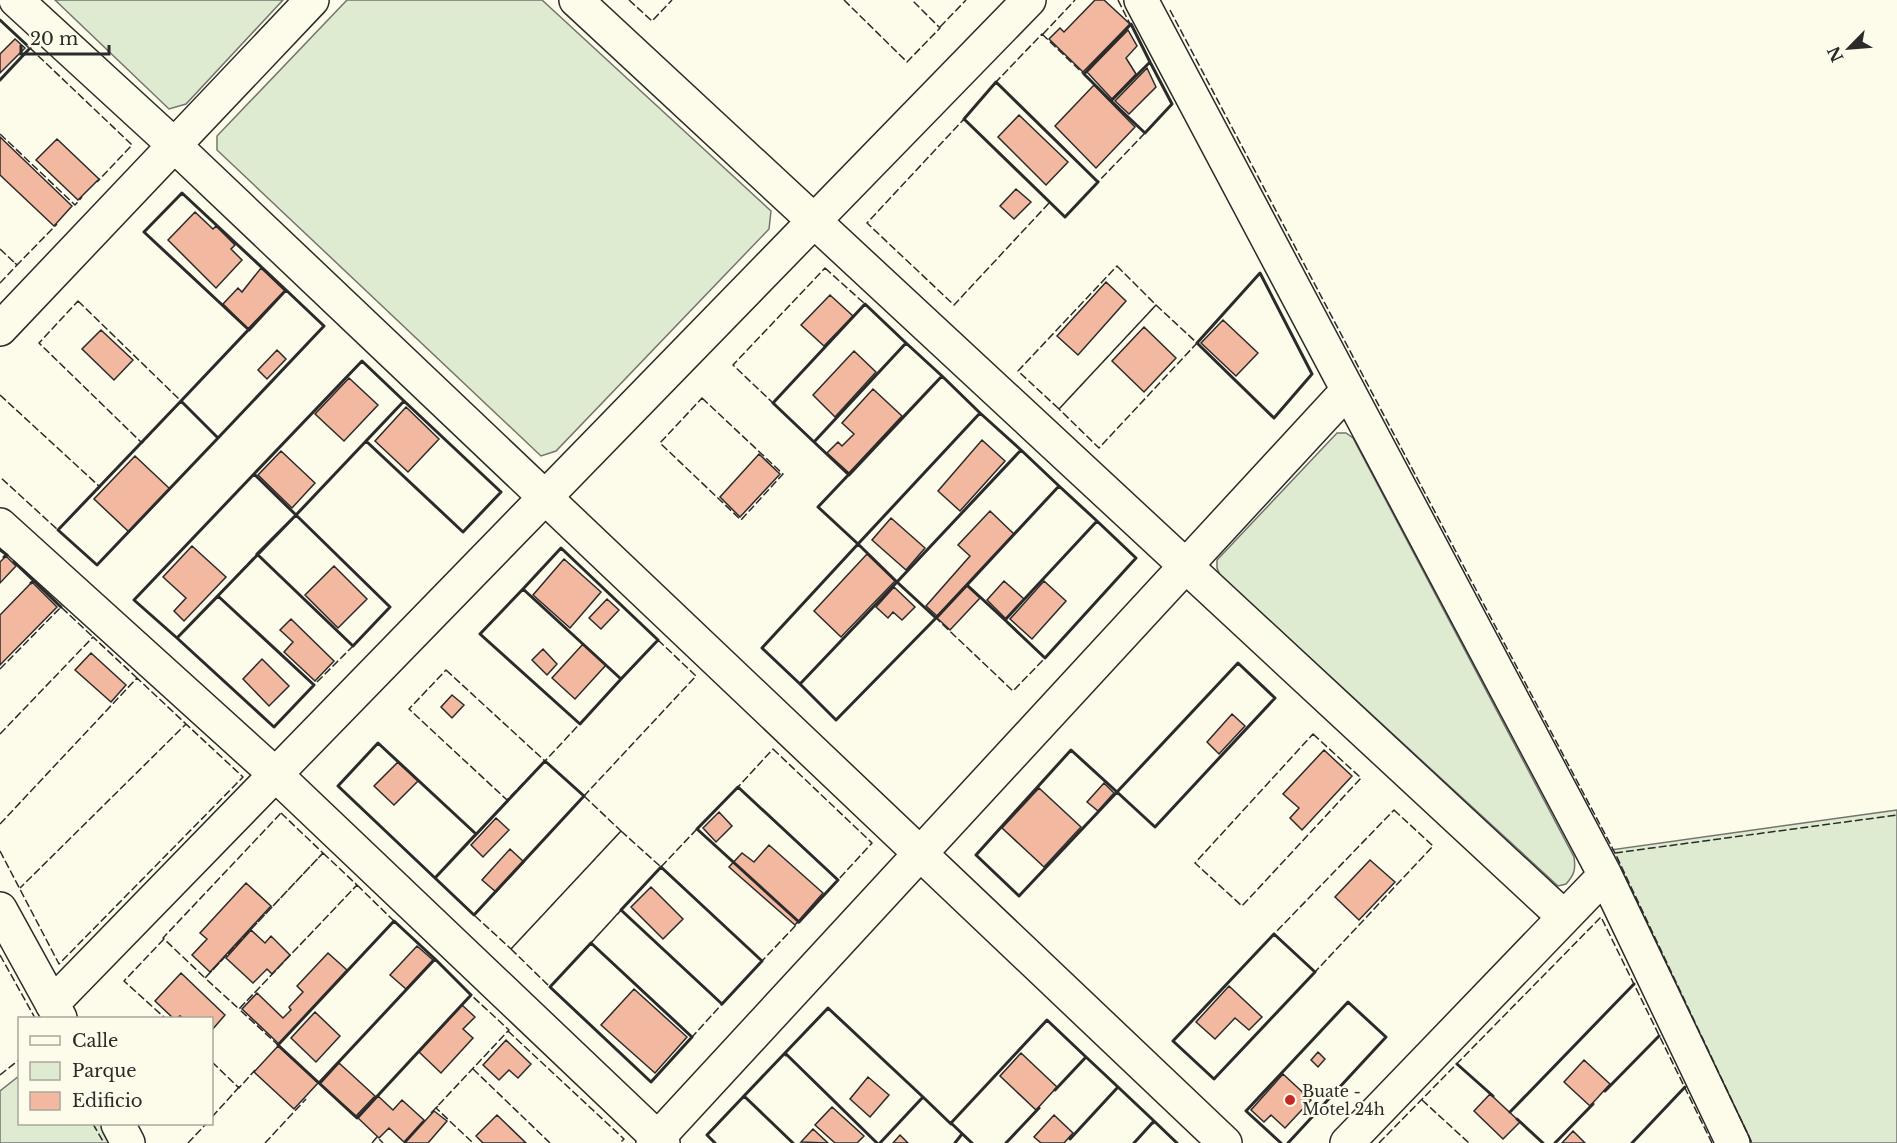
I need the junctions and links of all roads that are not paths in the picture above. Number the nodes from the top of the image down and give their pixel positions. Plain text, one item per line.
1 (16, 0) edge
2 (312, 0) edge
3 (576, 0) edge
4 (1029, 0) edge
5 (1141, 0) edge
6 (174, 145) junction
7 (814, 221) junction
8 (0, 330) edge
9 (1348, 390) junction
10 (545, 497) junction
11 (0, 525) edge
12 (1186, 566) junction
13 (275, 774) junction
14 (920, 854) junction
15 (1605, 875) junction
16 (0, 909) edge
17 (1564, 917) junction
18 (56, 1011) edge
19 (118, 1125) edge
20 (658, 1141) edge
21 (128, 1143) edge
22 (1225, 1143) edge
23 (1347, 1143) edge
24 (1733, 1143) edge

1 - 6 street
2 - 6 street
3 - 7 street
4 - 7 street
5 - 9 street
6 - 8 street
6 - 10 street
7 - 10 street
7 - 12 street
9 - 12 street
9 - 15 street
10 - 13 street
10 - 14 street
11 - 13 street
12 - 14 street
12 - 17 street
13 - 18 street
13 - 20 street
14 - 20 street
14 - 22 street
15 - 17 street
15 - 24 street
16 - 18 street
17 - 23 street
19 - 21 street

